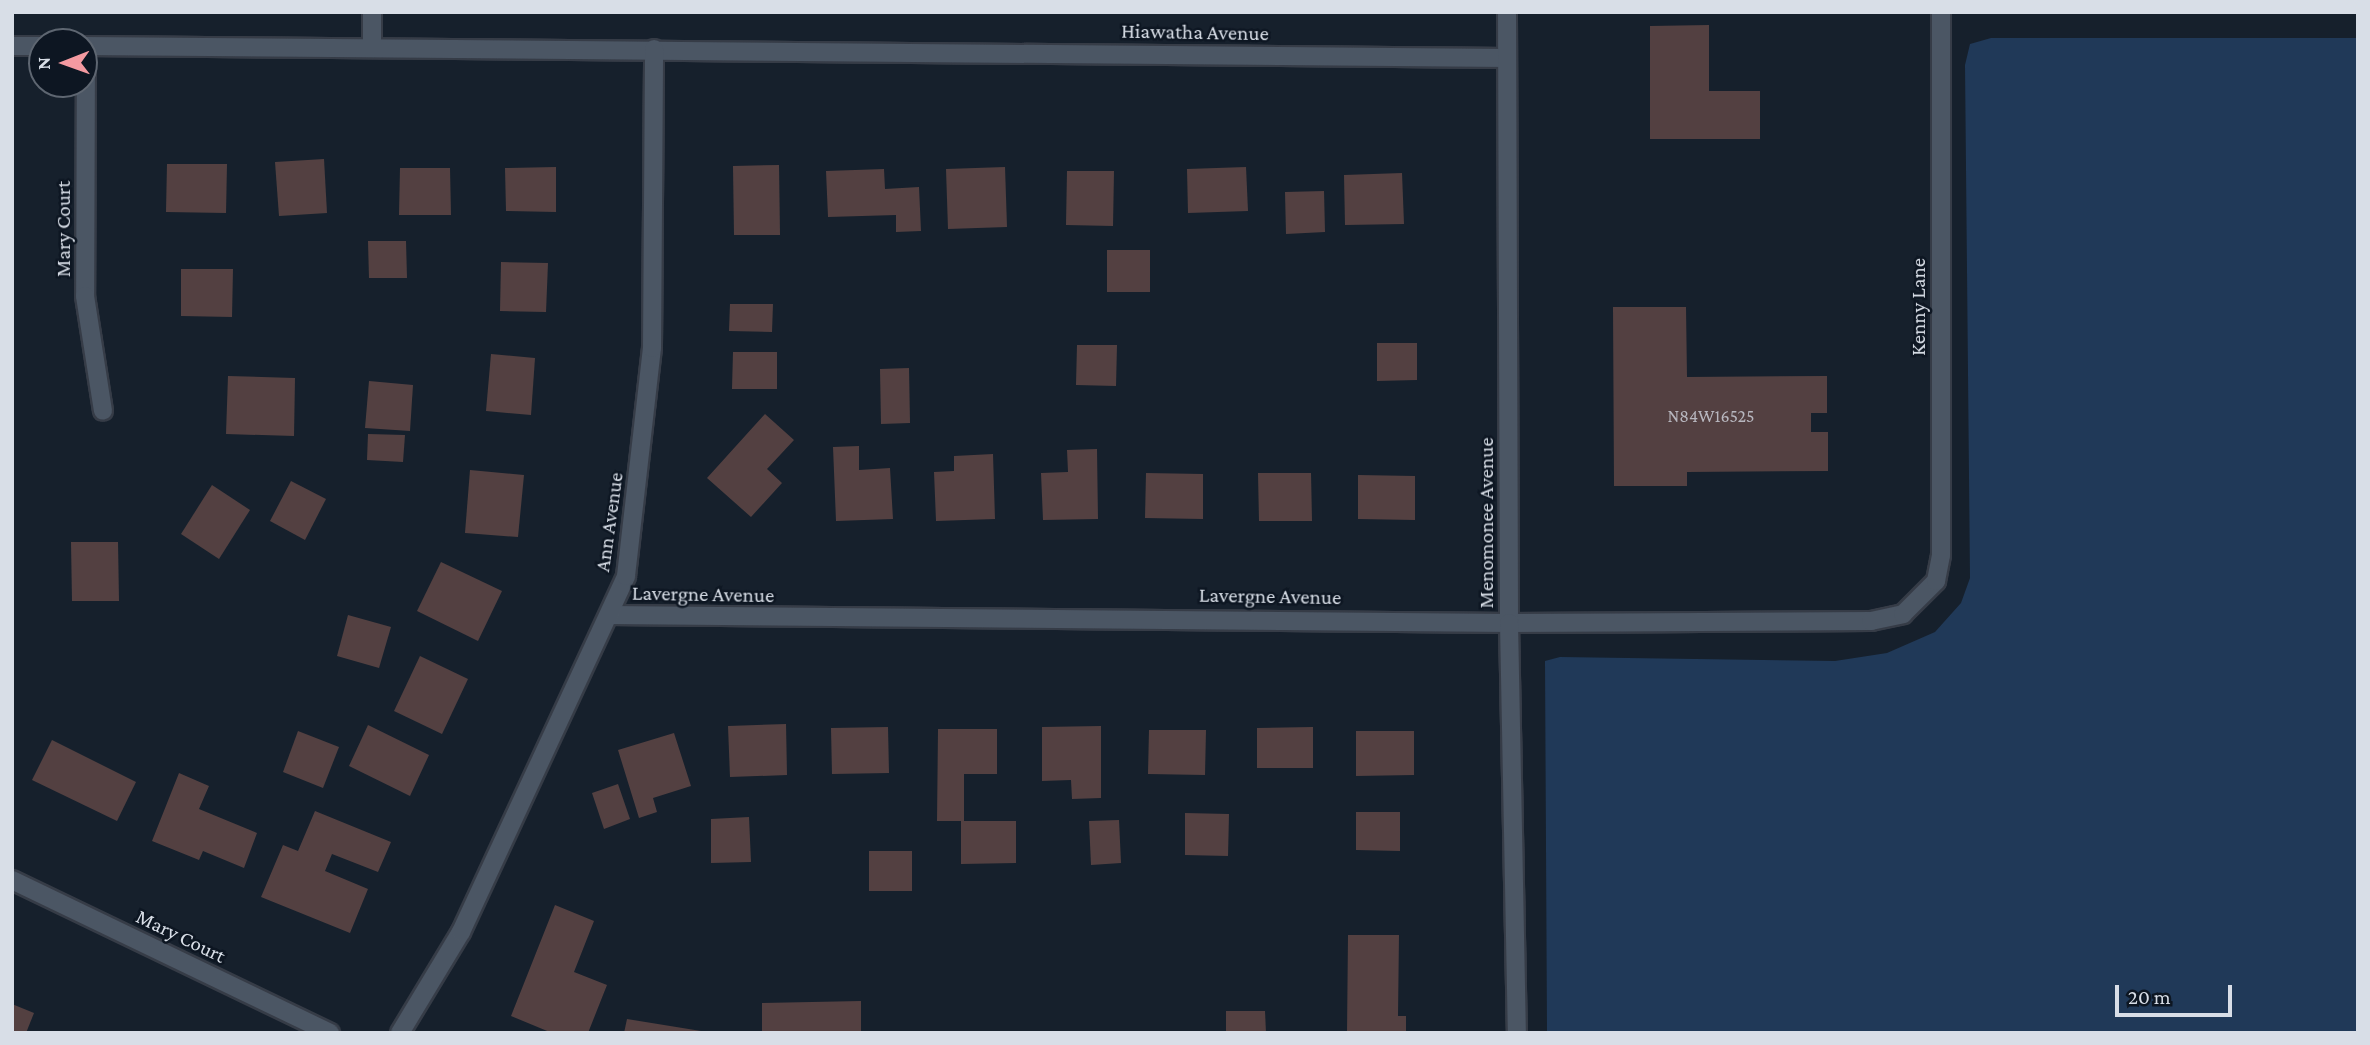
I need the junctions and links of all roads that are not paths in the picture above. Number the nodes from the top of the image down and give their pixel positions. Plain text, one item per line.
1 (372, 12) edge
2 (1507, 12) edge
3 (1941, 12) edge
4 (98, 46) edge
5 (372, 47) junction
6 (654, 49) junction
7 (1507, 58) junction
8 (85, 98) edge
9 (103, 411) dead end
10 (1923, 597) joint
11 (609, 615) junction
12 (1509, 623) junction
13 (12, 880) edge
14 (330, 1033) edge
15 (400, 1033) edge
16 (1517, 1033) edge

1 - 5 street
2 - 7 street, Menomonee Avenue
3 - 10 street, Kenny Lane
4 - 5 street, Hiawatha Avenue
5 - 6 street, Hiawatha Avenue
6 - 7 street, Hiawatha Avenue
6 - 11 street, Ann Avenue
7 - 12 street, Menomonee Avenue
8 - 9 street, Mary Court
10 - 12 street, Lavergne Avenue
11 - 12 street, Lavergne Avenue
11 - 15 street, Ann Avenue
12 - 16 street, Menomonee Avenue
13 - 14 street, Mary Court

